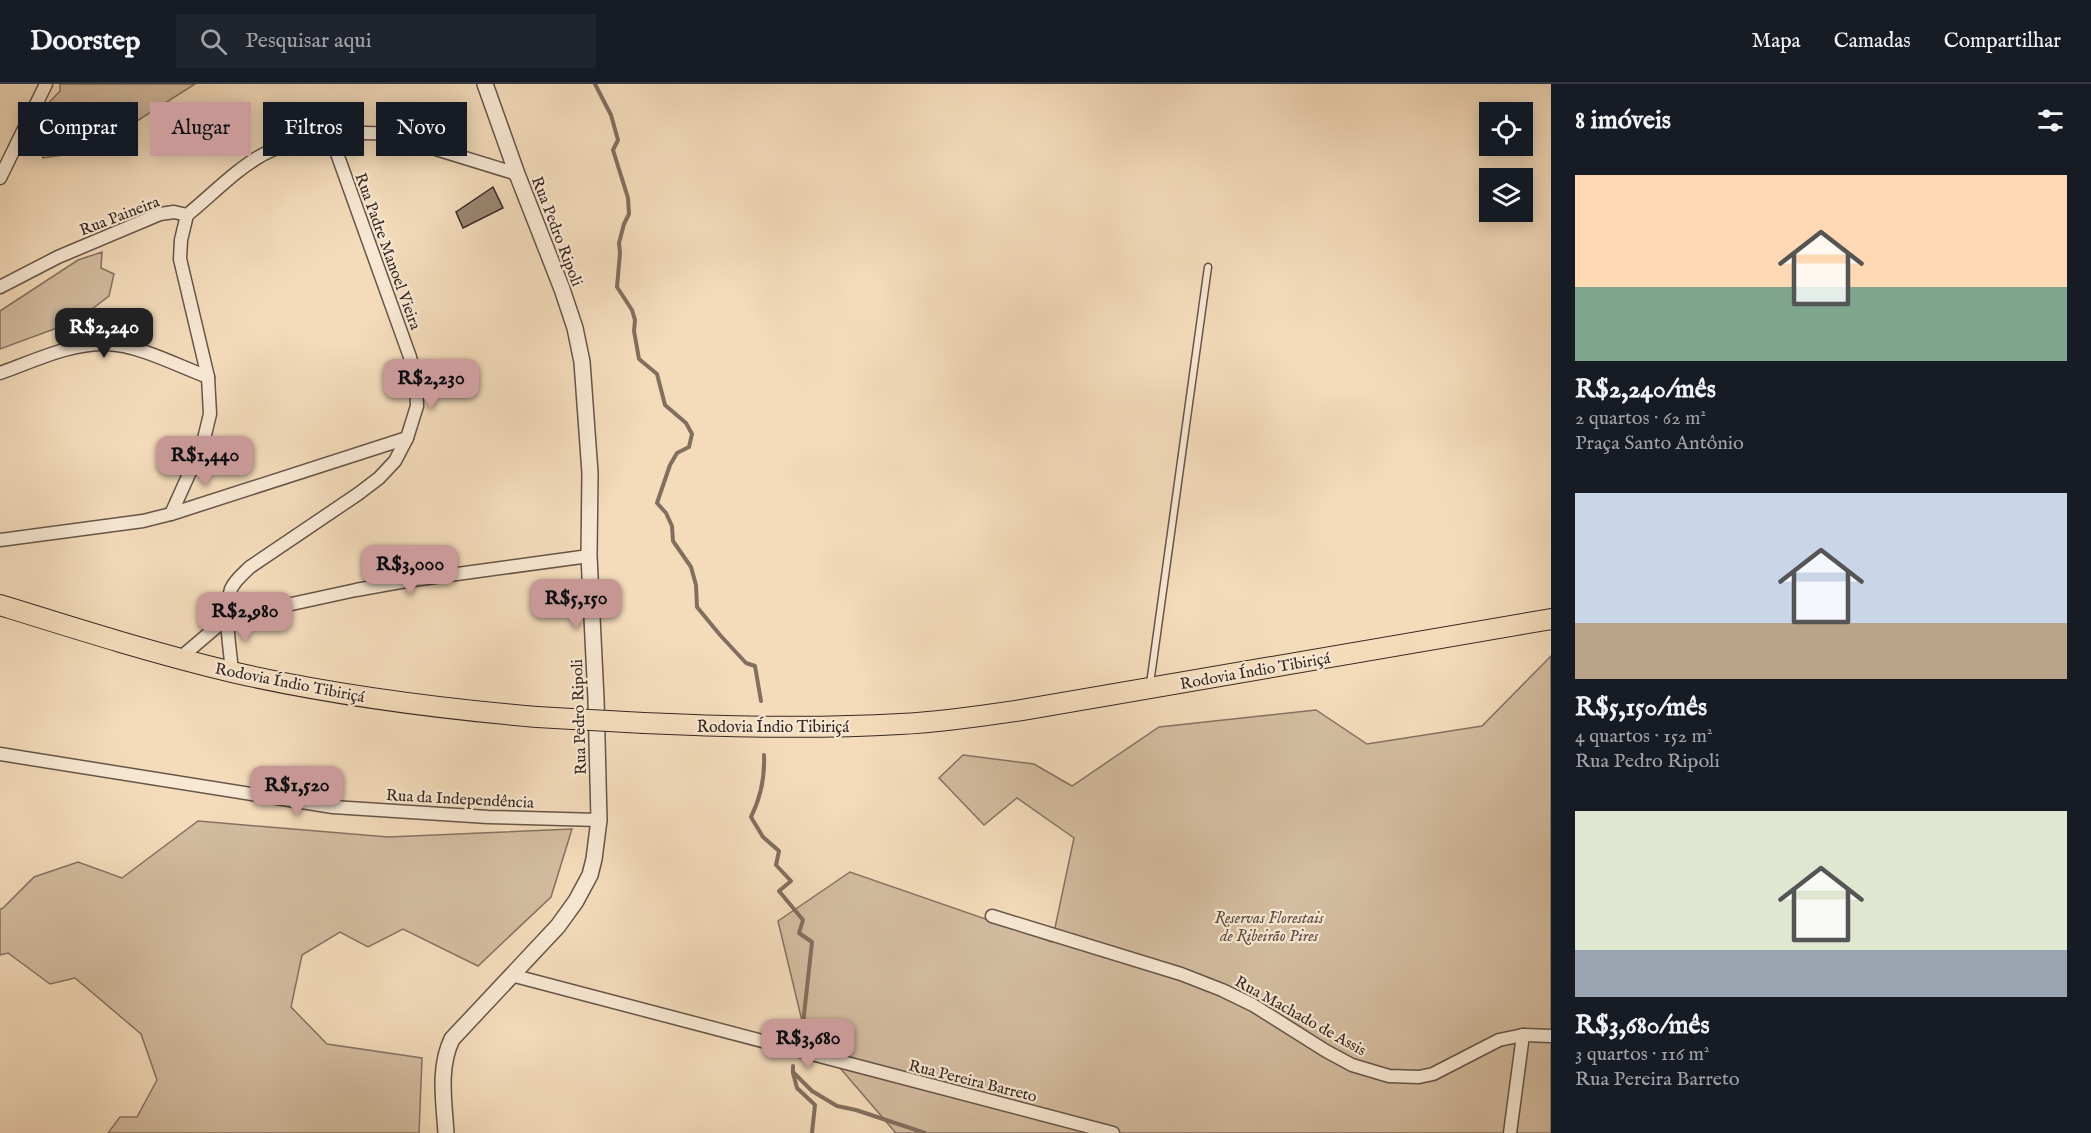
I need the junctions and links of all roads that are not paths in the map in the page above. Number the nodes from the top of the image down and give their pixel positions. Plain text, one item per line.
1 (46, 84) edge
2 (485, 84) edge
3 (364, 133) edge
4 (263, 154) edge
5 (338, 156) edge
6 (517, 174) junction
7 (0, 178) edge
8 (187, 215) junction
9 (1208, 267) dead end
10 (0, 287) edge
11 (0, 373) edge
12 (208, 377) junction
13 (408, 438) junction
14 (171, 514) junction
15 (0, 540) edge
16 (589, 556) junction
17 (0, 605) edge
18 (227, 618) junction
19 (1551, 619) edge
20 (180, 658) junction
21 (232, 672) junction
22 (1149, 688) junction
23 (0, 754) edge
24 (599, 820) junction
25 (992, 916) dead end
26 (511, 975) junction
27 (1523, 1035) junction
28 (1551, 1036) edge
29 (446, 1133) edge
30 (1113, 1133) edge
31 (1510, 1133) edge

1 - 7 street
2 - 6 street, Rua Pedro Ripoli
3 - 6 street
4 - 8 street
5 - 13 street, Rua Padre Manoel Vieira
6 - 16 street, Rua Pedro Ripoli
8 - 10 street, Rua Paineira
8 - 12 street
9 - 22 lane
11 - 12 street
12 - 14 street
13 - 14 street
13 - 18 street, Rua Padre Manoel Vieira
14 - 15 street
16 - 18 street
16 - 24 street, Rua Pedro Ripoli
17 - 20 highway, Rodovia Índio Tibiriçá
18 - 20 street
18 - 21 street, Rua Padre Manoel Vieira
19 - 22 highway, Rodovia Índio Tibiriçá
20 - 21 highway, Rodovia Índio Tibiriçá
21 - 22 highway, Rodovia Índio Tibiriçá, bridge
23 - 24 street, Rua da Independência
24 - 26 street, Rua Pedro Ripoli
25 - 27 street, Rua Machado de Assis
26 - 29 street, Rua Pedro Ripoli
26 - 30 street, Rua Pereira Barreto
27 - 28 street, Rua Machado de Assis
27 - 31 street

